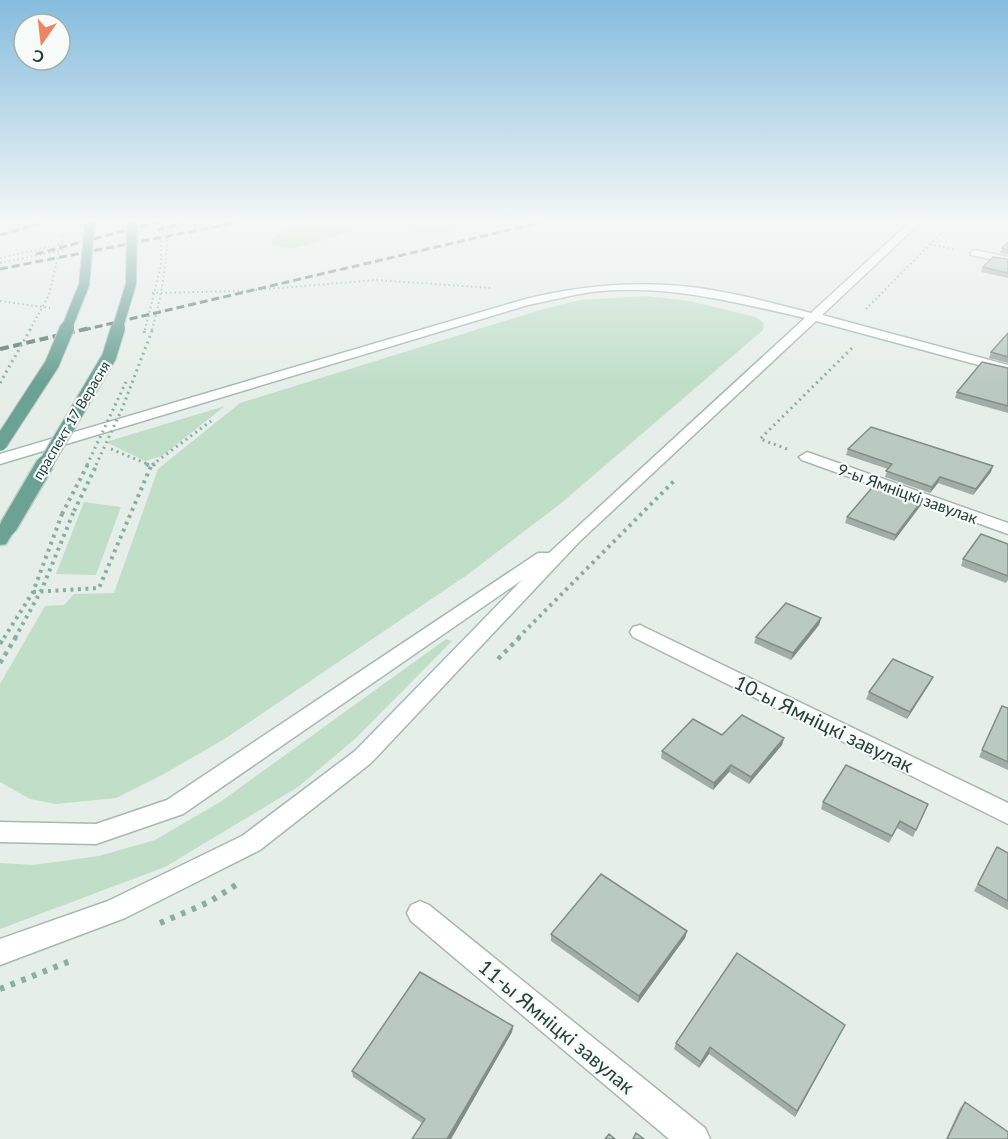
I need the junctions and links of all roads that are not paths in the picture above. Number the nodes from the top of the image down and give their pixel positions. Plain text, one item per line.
1 (85, 275) edge
2 (131, 275) edge
3 (858, 275) edge
4 (812, 318) junction
5 (1008, 369) edge
6 (0, 444) edge
7 (807, 457) dead end
8 (0, 459) edge
9 (1008, 529) edge
10 (4, 533) edge
11 (573, 538) junction
12 (640, 632) dead end
13 (1008, 814) edge
14 (0, 832) edge
15 (420, 913) dead end
16 (0, 952) edge
17 (694, 1139) edge

1 - 6 main road, bridge
2 - 10 main road, праспект 17 Верасня, bridge
3 - 4 main road
4 - 5 main road
4 - 8 main road
4 - 11 main road
7 - 9 main road, 9-ы Ямніцкі завулак
11 - 14 main road
11 - 16 main road
12 - 13 main road, 10-ы Ямніцкі завулак
15 - 17 main road, 11-ы Ямніцкі завулак

